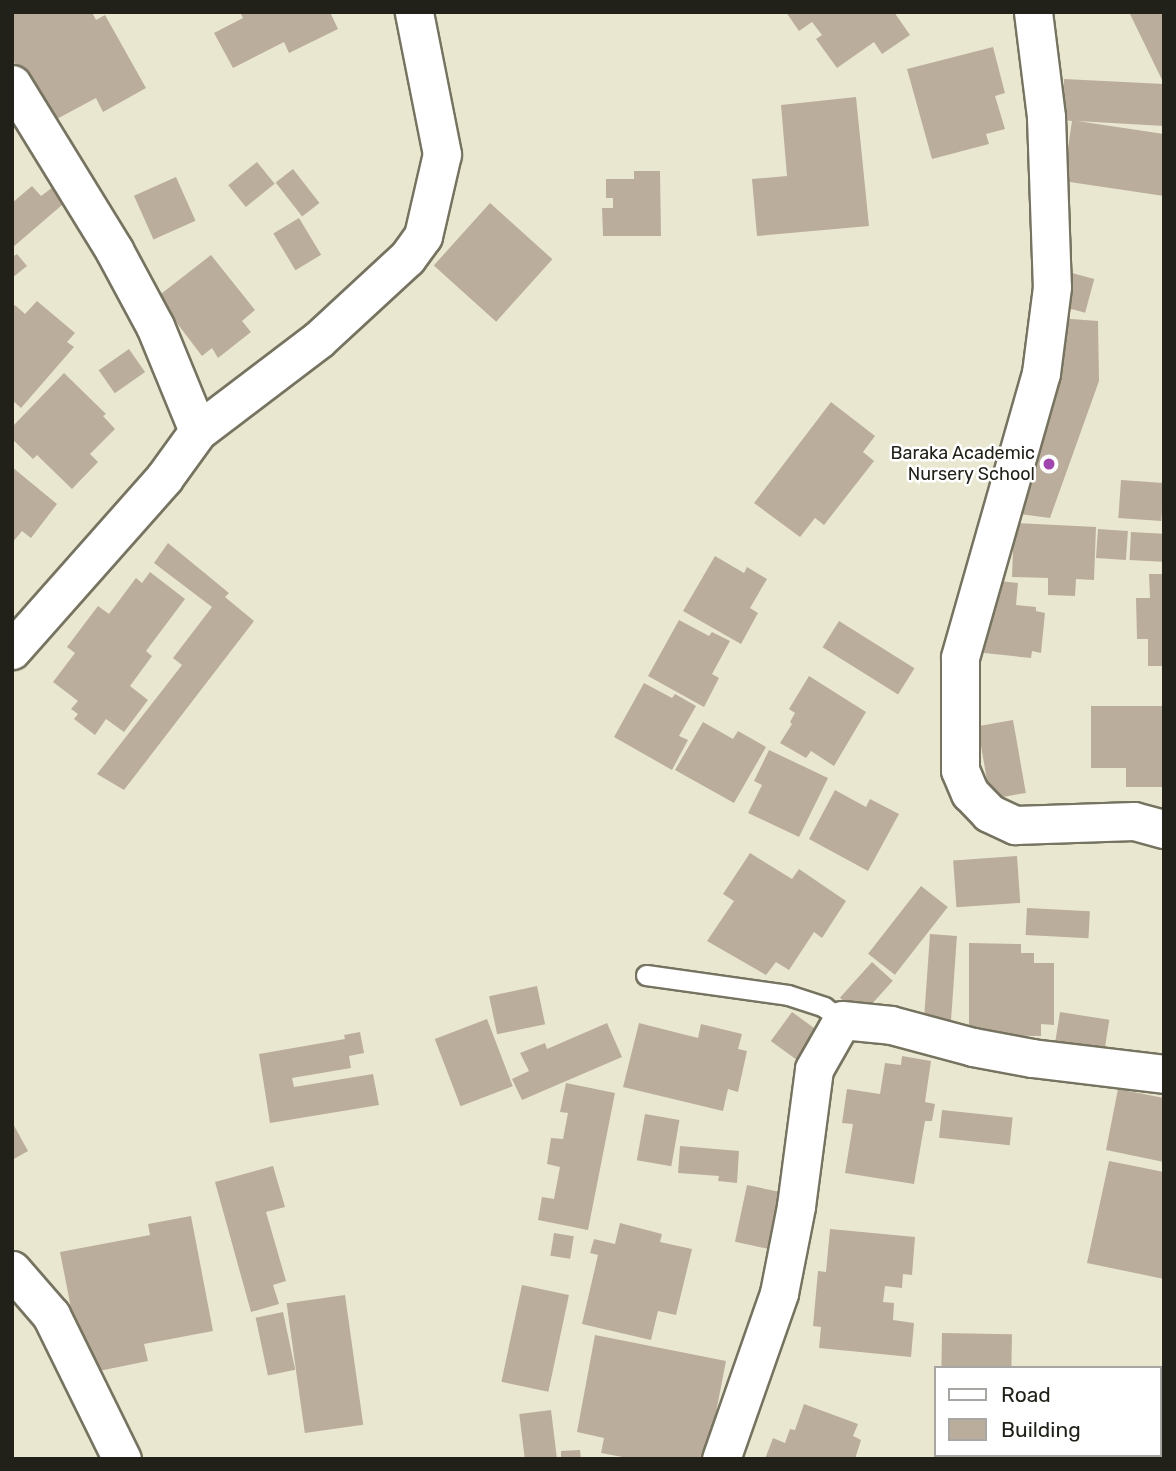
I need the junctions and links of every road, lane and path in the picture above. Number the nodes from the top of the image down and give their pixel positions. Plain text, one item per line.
1 (414, 12) edge
2 (1033, 12) edge
3 (12, 84) edge
4 (198, 431) junction
5 (12, 650) edge
6 (1164, 829) edge
7 (646, 975) dead end
8 (842, 1020) junction
9 (1164, 1074) edge
10 (12, 1270) edge
11 (122, 1459) edge
12 (721, 1459) edge

1 - 4 street
2 - 6 street
3 - 4 street
4 - 5 street
7 - 8 lane
8 - 9 street
8 - 12 street
10 - 11 street

